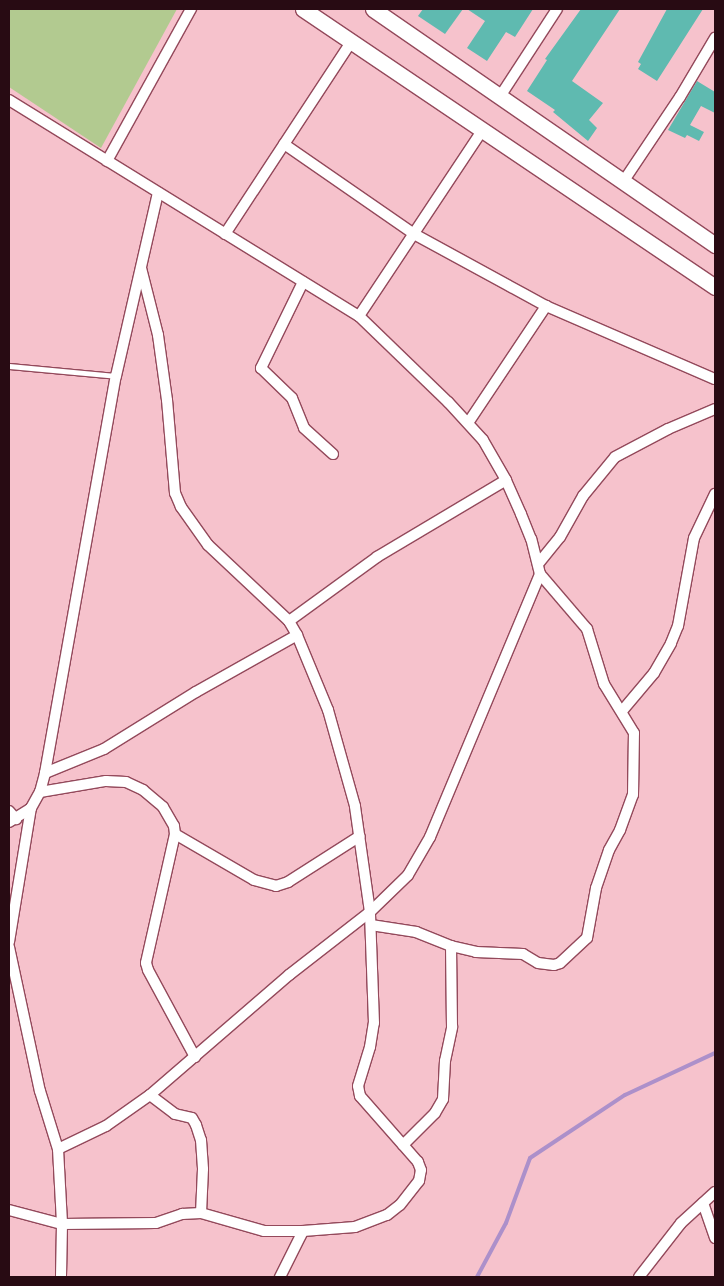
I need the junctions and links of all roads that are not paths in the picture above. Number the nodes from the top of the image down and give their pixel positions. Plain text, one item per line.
1 (191, 9) edge
2 (303, 9) edge
3 (374, 9) edge
4 (557, 9) edge
5 (715, 38) edge
6 (351, 42) junction
7 (498, 98) junction
8 (9, 100) edge
9 (482, 131) junction
10 (284, 144) junction
11 (107, 162) junction
12 (623, 182) junction
13 (158, 193) junction
14 (225, 234) junction
15 (414, 234) junction
16 (715, 245) edge
17 (142, 268) junction
18 (303, 282) junction
19 (715, 287) edge
20 (546, 306) junction
21 (359, 316) junction
22 (9, 366) edge
23 (116, 376) junction
24 (715, 379) edge
25 (715, 409) edge
26 (468, 424) junction
27 (333, 454) dead end
28 (506, 480) junction
29 (715, 494) edge
30 (539, 569) junction
31 (289, 621) junction
32 (297, 635) junction
33 (622, 711) junction
34 (44, 773) junction
35 (40, 792) junction
36 (31, 808) junction
37 (9, 811) edge
38 (12, 820) edge
39 (175, 834) junction
40 (360, 836) junction
41 (370, 912) junction
42 (370, 925) junction
43 (9, 942) edge
44 (451, 946) junction
45 (9, 947) edge
46 (195, 1057) junction
47 (150, 1095) junction
48 (403, 1145) junction
49 (58, 1149) junction
50 (715, 1192) edge
51 (703, 1203) junction
52 (9, 1210) edge
53 (201, 1213) junction
54 (62, 1224) junction
55 (303, 1231) junction
56 (715, 1238) edge
57 (61, 1277) edge
58 (280, 1277) edge
59 (639, 1277) edge

1 - 11 street
2 - 6 main road
3 - 7 main road
4 - 7 street
5 - 12 street
6 - 9 main road
6 - 10 street
7 - 12 main road
8 - 11 street
9 - 15 street
9 - 19 main road
10 - 14 street
10 - 15 street
11 - 13 street
12 - 16 main road
13 - 14 street
13 - 17 street
14 - 18 street
15 - 20 street
15 - 21 street
17 - 23 street
17 - 31 street
18 - 21 street
18 - 27 street
20 - 24 street
20 - 26 street
21 - 26 street
22 - 23 lane
23 - 34 street
25 - 30 street
26 - 28 street
28 - 30 street
28 - 31 street
29 - 33 street
30 - 33 street
30 - 41 street
31 - 32 street
32 - 34 street
32 - 40 street
33 - 44 street
34 - 35 street
35 - 36 street
35 - 39 street
36 - 38 street
36 - 43 street
37 - 38 street
39 - 40 street
39 - 46 street
40 - 41 street
41 - 42 street
41 - 46 street
42 - 44 street
42 - 48 street
44 - 48 street
45 - 49 street
46 - 47 street
47 - 49 street
47 - 53 street
48 - 55 street
49 - 54 street
50 - 51 street
51 - 56 street
51 - 59 street
52 - 54 street
53 - 54 street
53 - 55 street
54 - 57 street
55 - 58 street

